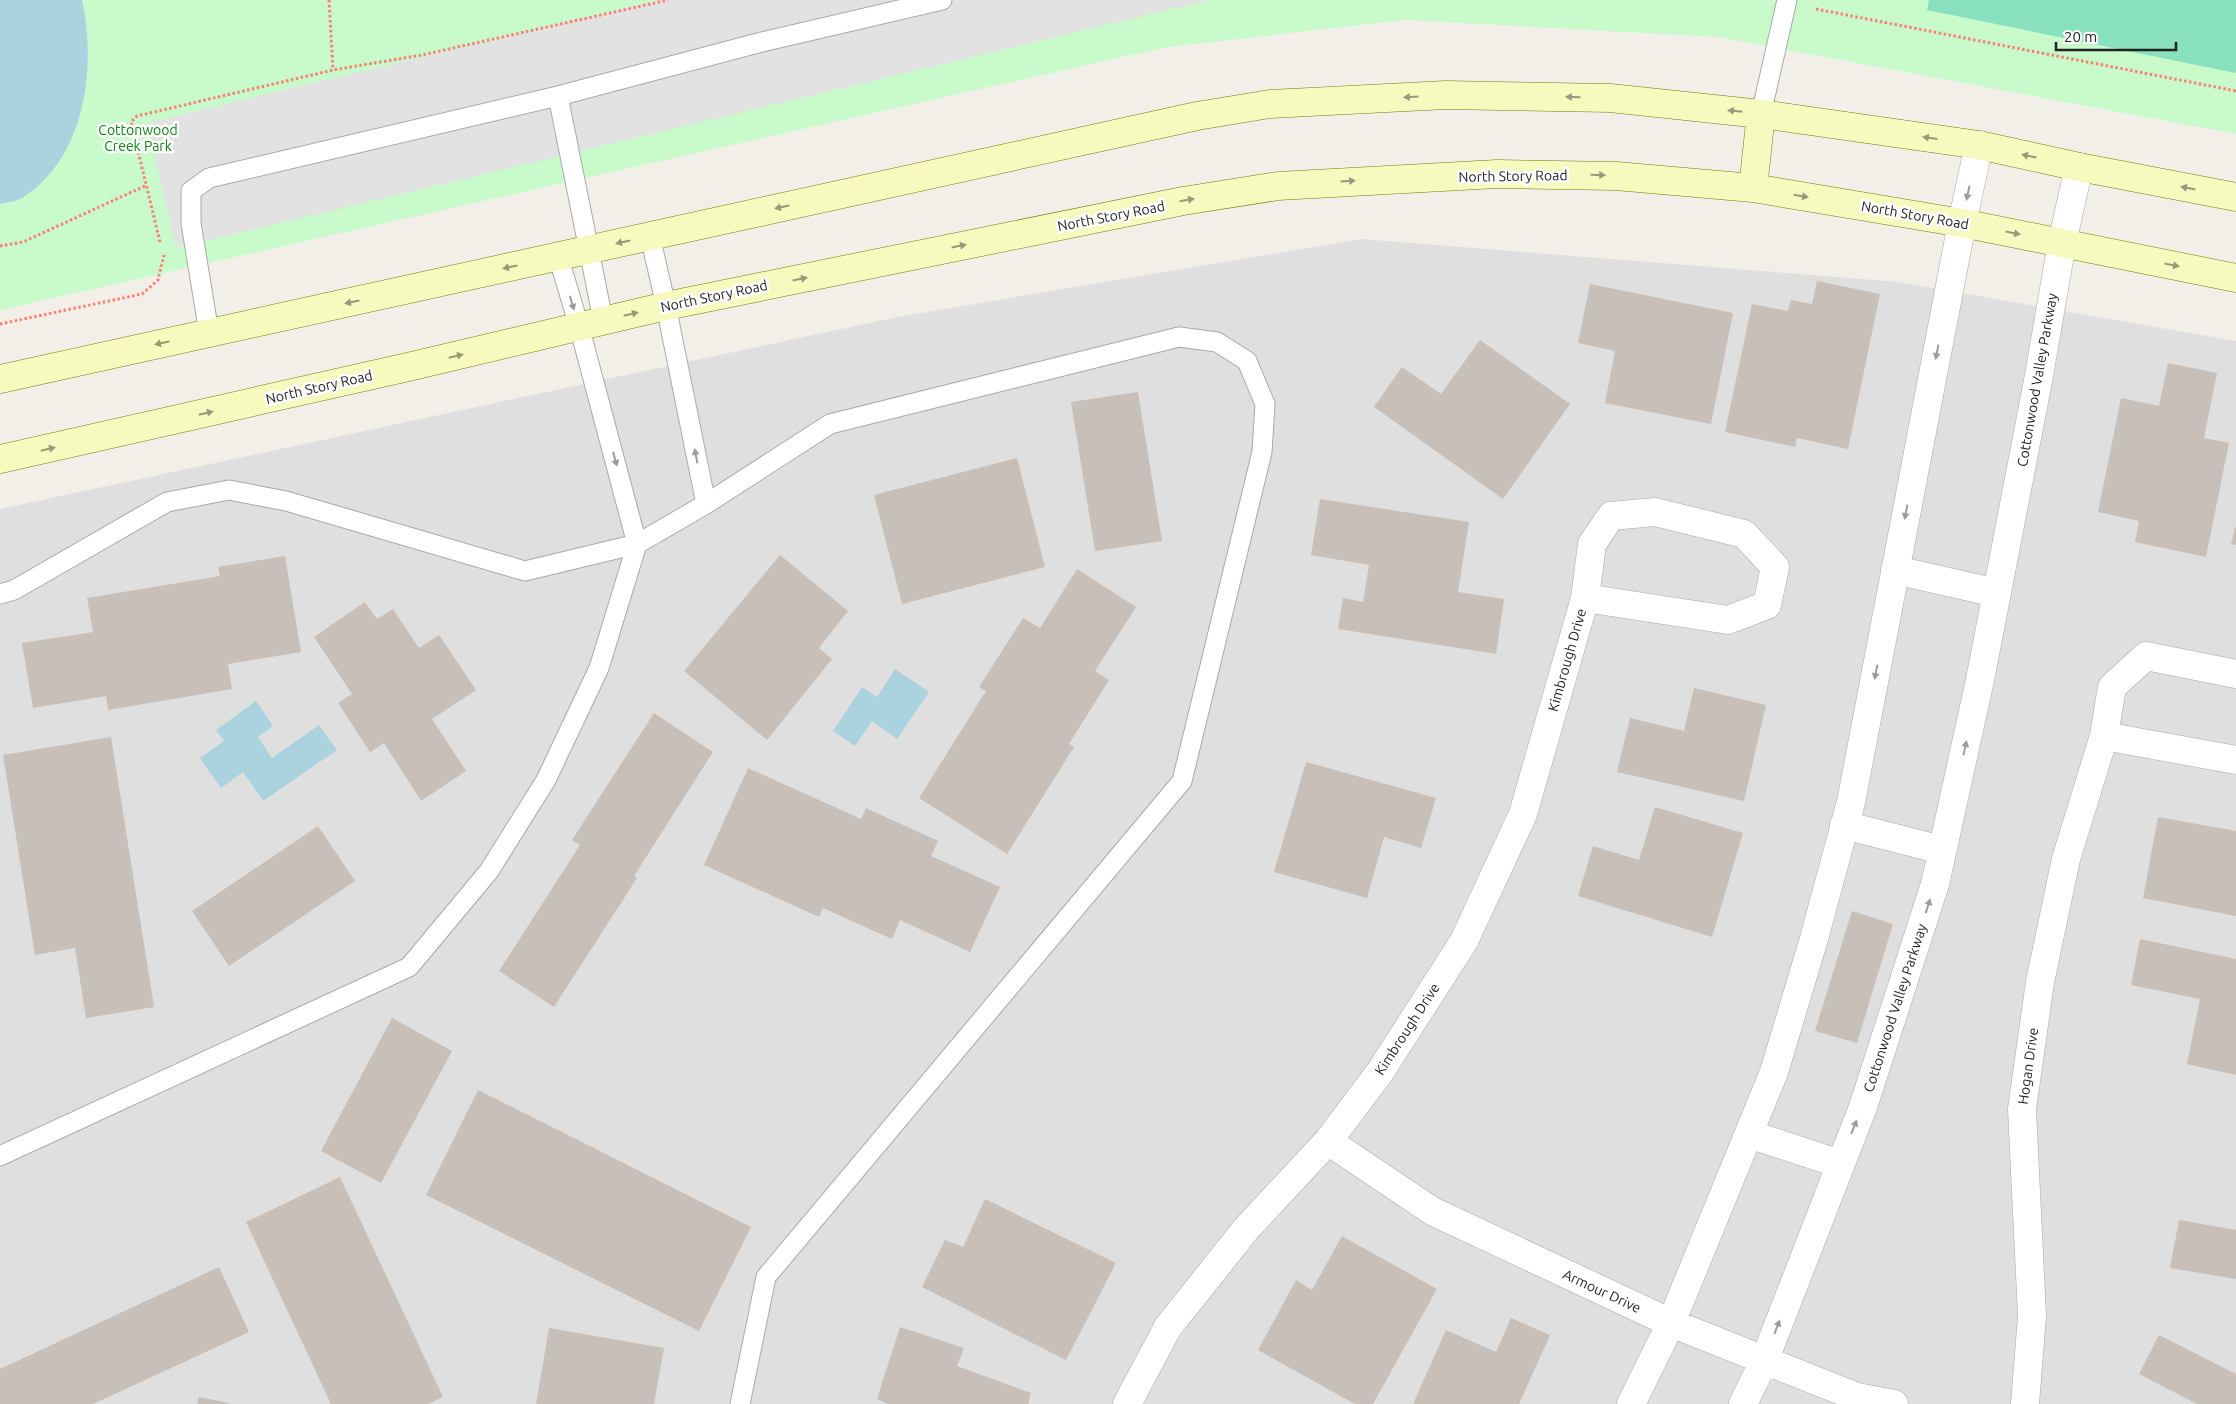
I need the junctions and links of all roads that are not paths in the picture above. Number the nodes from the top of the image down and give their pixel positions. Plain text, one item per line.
1 (942, 0) edge
2 (1787, 1) edge
3 (558, 96) junction
4 (1762, 114) junction
5 (1979, 145) junction
6 (2079, 167) junction
7 (1753, 188) junction
8 (2236, 197) edge
9 (1962, 223) junction
10 (650, 236) junction
11 (2062, 243) junction
12 (588, 249) junction
13 (558, 256) junction
14 (2236, 278) edge
15 (666, 306) junction
16 (591, 323) junction
17 (209, 333) junction
18 (0, 379) edge
19 (0, 459) edge
20 (706, 504) junction
21 (638, 544) junction
22 (1895, 570) junction
23 (1996, 592) junction
24 (0, 594) edge
25 (1585, 598) junction
26 (2236, 674) edge
27 (2104, 736) junction
28 (2236, 760) edge
29 (1844, 825) junction
30 (1942, 850) junction
31 (1749, 1134) junction
32 (1328, 1141) junction
33 (0, 1156) edge
34 (1840, 1164) junction
35 (1671, 1323) junction
36 (1764, 1359) junction
37 (740, 1404) edge
38 (1127, 1404) edge
39 (1631, 1404) edge
40 (1743, 1404) edge
41 (1894, 1404) edge
42 (2025, 1404) edge

1 - 3 lane
2 - 4 lane
3 - 12 lane
3 - 17 lane
5 -> 4 main road
4 - 7 main road
4 -> 10 main road
6 -> 5 main road
5 -> 9 street
8 -> 6 main road
6 - 11 street, Cottonwood Valley Parkway
7 -> 9 main road, North Story Road
15 -> 7 main road, North Story Road
9 -> 11 main road, North Story Road
9 -> 22 street
10 -> 12 main road
10 - 15 lane
11 -> 14 main road, North Story Road
11 - 23 street, Cottonwood Valley Parkway
12 - 13 main road
12 - 16 lane
13 -> 16 lane
13 -> 17 main road
16 -> 15 main road, North Story Road
20 -> 15 lane
19 -> 16 main road, North Story Road
16 -> 21 lane
17 -> 18 main road
20 - 21 lane
20 - 37 lane
21 - 24 lane
21 - 33 lane
22 - 23 street
22 -> 29 street
30 -> 23 street, Cottonwood Valley Parkway
25 - 25 street, Kimbrough Drive
25 - 32 street, Kimbrough Drive
26 - 27 street, Hogan Drive
27 - 28 street
27 - 42 street, Hogan Drive
29 - 30 street
29 - 31 street
34 -> 30 street, Cottonwood Valley Parkway
31 - 34 street
31 - 35 street
32 - 35 street, Armour Drive
32 - 38 street, Kimbrough Drive
36 -> 34 street, Cottonwood Valley Parkway
35 - 36 street, Armour Drive
35 - 39 street
36 - 40 street, Cottonwood Valley Parkway
36 - 41 street, Armour Drive

